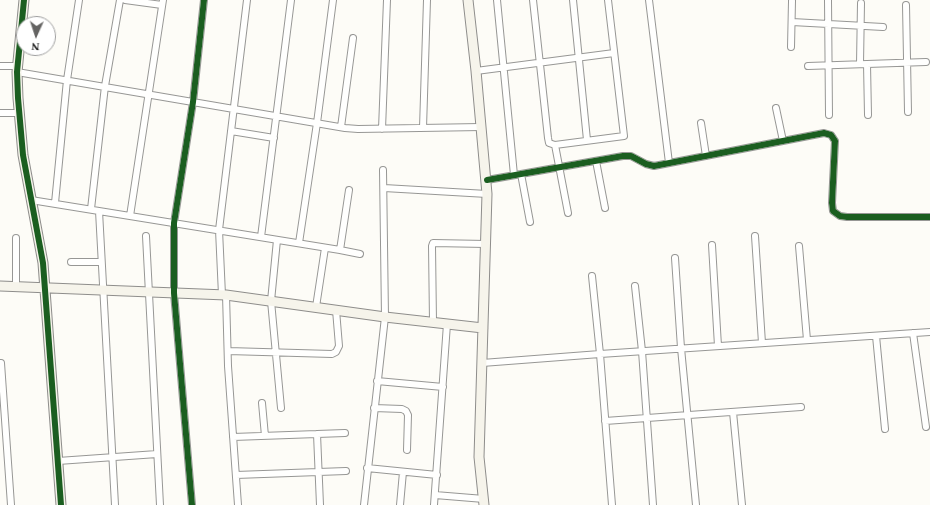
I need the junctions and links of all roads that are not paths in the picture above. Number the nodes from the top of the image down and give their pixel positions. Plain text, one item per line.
1 (24, 0) edge
2 (79, 0) edge
3 (120, 0) edge
4 (125, 0) edge
5 (204, 0) edge
6 (247, 0) edge
7 (291, 0) edge
8 (333, 0) edge
9 (386, 0) edge
10 (427, 0) edge
11 (468, 0) edge
12 (497, 0) edge
13 (532, 0) edge
14 (573, 0) edge
15 (608, 0) edge
16 (649, 0) edge
17 (828, 0) edge
18 (792, 1) edge
19 (162, 3) edge
20 (861, 3) dead end
21 (906, 5) dead end
22 (792, 22) junction
23 (828, 24) junction
24 (861, 26) junction
25 (883, 27) dead end
26 (353, 38) dead end
27 (791, 47) dead end
28 (614, 53) junction
29 (579, 57) junction
30 (539, 62) junction
31 (926, 62) dead end
32 (907, 63) junction
33 (860, 64) junction
34 (867, 64) junction
35 (828, 65) junction
36 (0, 66) edge
37 (808, 66) dead end
38 (503, 67) junction
39 (17, 69) junction
40 (476, 71) junction
41 (67, 80) junction
42 (104, 86) junction
43 (149, 94) junction
44 (193, 102) junction
45 (234, 108) junction
46 (776, 108) dead end
47 (908, 112) dead end
48 (0, 113) edge
49 (19, 113) junction
50 (829, 115) dead end
51 (868, 115) dead end
52 (276, 116) junction
53 (317, 123) junction
54 (701, 123) dead end
55 (340, 127) junction
56 (481, 127) junction
57 (423, 128) junction
58 (382, 129) junction
59 (231, 131) junction
60 (274, 138) junction
61 (587, 140) junction
62 (783, 141) junction
63 (555, 145) junction
64 (706, 156) junction
65 (596, 161) junction
66 (669, 163) junction
67 (559, 168) junction
68 (383, 170) dead end
69 (521, 174) junction
70 (514, 176) junction
71 (487, 180) junction
72 (384, 188) junction
73 (349, 190) dead end
74 (487, 194) junction
75 (31, 200) junction
76 (55, 204) junction
77 (605, 208) dead end
78 (91, 209) junction
79 (99, 211) junction
80 (568, 213) dead end
81 (130, 216) junction
82 (930, 216) edge
83 (530, 222) dead end
84 (174, 223) junction
85 (219, 230) junction
86 (146, 236) dead end
87 (755, 236) dead end
88 (261, 237) junction
89 (16, 238) dead end
90 (277, 240) junction
91 (299, 243) junction
92 (486, 244) junction
93 (712, 245) dead end
94 (799, 246) dead end
95 (325, 248) junction
96 (340, 250) junction
97 (360, 254) dead end
98 (675, 258) dead end
99 (71, 262) dead end
100 (101, 262) junction
101 (592, 276) dead end
102 (0, 286) edge
103 (634, 286) dead end
104 (16, 287) junction
105 (45, 288) junction
106 (102, 290) junction
107 (148, 292) junction
108 (174, 293) junction
109 (224, 295) junction
110 (271, 301) junction
111 (316, 307) junction
112 (336, 310) junction
113 (385, 317) junction
114 (433, 322) junction
115 (448, 324) junction
116 (483, 328) junction
117 (930, 332) edge
118 (913, 333) junction
119 (876, 336) junction
120 (807, 340) junction
121 (762, 343) junction
122 (718, 346) junction
123 (680, 348) junction
124 (228, 351) junction
125 (642, 351) junction
126 (276, 353) junction
127 (600, 354) junction
128 (1, 363) dead end
129 (482, 363) junction
130 (377, 381) junction
131 (443, 387) junction
132 (262, 403) dead end
133 (802, 407) dead end
134 (281, 408) dead end
135 (374, 408) junction
136 (733, 412) junction
137 (687, 415) junction
138 (646, 418) junction
139 (605, 421) junction
140 (926, 427) dead end
141 (885, 429) dead end
142 (345, 433) dead end
143 (317, 434) junction
144 (265, 436) junction
145 (233, 437) junction
146 (407, 450) dead end
147 (157, 454) junction
148 (112, 457) junction
149 (58, 461) junction
150 (367, 468) junction
151 (346, 471) dead end
152 (318, 472) junction
153 (403, 472) junction
154 (236, 475) junction
155 (437, 476) junction
156 (435, 495) junction
157 (484, 502) edge
158 (11, 505) edge
159 (61, 505) edge
160 (115, 505) edge
161 (160, 505) edge
162 (192, 505) edge
163 (238, 505) edge
164 (320, 505) edge
165 (364, 505) edge
166 (400, 505) edge
167 (434, 505) edge
168 (612, 505) edge
169 (653, 505) edge
170 (696, 505) edge
171 (742, 505) edge

1 - 39 street
2 - 41 street
3 - 42 street
4 - 19 street
5 - 44 street
6 - 45 street
7 - 52 street
8 - 53 street
9 - 58 street
10 - 57 street
11 - 40 street
12 - 38 street
13 - 30 street
14 - 29 street
15 - 28 street
16 - 66 street
17 - 23 street
18 - 22 street
19 - 43 street
20 - 24 street
21 - 32 street
22 - 23 street
22 - 27 street
23 - 24 street
23 - 35 street
24 - 25 street
24 - 33 street
26 - 55 street
28 - 29 street
28 - 61 street
29 - 30 street
29 - 61 street
30 - 38 street
30 - 63 street
31 - 32 street
32 - 34 street
32 - 47 street
33 - 34 street
33 - 35 street
34 - 51 street
35 - 37 street
35 - 50 street
36 - 39 street
38 - 40 street
38 - 70 street
39 - 41 street
39 - 49 street
40 - 56 street
41 - 42 street
41 - 76 street
42 - 43 street
42 - 78 street
43 - 44 street
43 - 81 street
44 - 45 street
44 - 84 street
45 - 52 street
45 - 59 street
46 - 62 street
48 - 49 street
49 - 75 street
52 - 53 street
52 - 60 street
53 - 55 street
53 - 91 street
54 - 64 street
55 - 58 street
56 - 57 street
56 - 71 street
57 - 58 street
59 - 60 street
59 - 85 street
60 - 88 street
61 - 63 street
62 - 64 street
62 - 82 street
63 - 67 street
64 - 66 street
65 - 66 street
65 - 67 street
65 - 77 street
67 - 69 street
67 - 80 street
68 - 72 street
69 - 70 street
69 - 83 street
70 - 71 street
71 - 74 street
72 - 74 street
72 - 113 street
73 - 96 street
74 - 92 street
75 - 76 street
75 - 105 street
76 - 78 street
78 - 79 street
79 - 81 street
79 - 100 street
81 - 84 street
84 - 85 street
84 - 108 street
85 - 88 street
85 - 109 street
86 - 107 street
87 - 121 street
88 - 90 street
89 - 104 street
90 - 91 street
90 - 110 street
91 - 95 street
92 - 114 street
92 - 116 street
93 - 122 street
94 - 120 street
95 - 96 street
95 - 111 street
96 - 97 street
98 - 123 street
99 - 100 street
100 - 106 street
101 - 127 street
102 - 104 street
103 - 125 street
104 - 105 street
105 - 106 street
105 - 149 street
106 - 107 street
106 - 148 street
107 - 108 street
107 - 147 street
108 - 109 street
108 - 162 street
109 - 110 street
109 - 124 street
110 - 111 street
110 - 126 street
111 - 112 street
112 - 113 street
112 - 126 street
113 - 114 street
113 - 130 street
114 - 115 street
115 - 116 street
115 - 131 street
116 - 129 street
117 - 118 street
118 - 119 street
118 - 140 street
119 - 120 street
119 - 141 street
120 - 121 street
121 - 122 street
122 - 123 street
123 - 125 street
123 - 137 street
124 - 126 street
124 - 145 street
125 - 127 street
125 - 138 street
126 - 134 street
127 - 129 street
127 - 139 street
128 - 158 street
129 - 157 street
130 - 131 street
130 - 135 street
131 - 155 street
132 - 144 street
133 - 136 street
135 - 146 street
135 - 150 street
136 - 137 street
136 - 171 street
137 - 138 street
137 - 170 street
138 - 139 street
138 - 169 street
139 - 168 street
142 - 143 street
143 - 144 street
143 - 152 street
144 - 145 street
145 - 154 street
147 - 148 street
147 - 161 street
148 - 149 street
148 - 160 street
149 - 159 street
150 - 153 street
150 - 165 street
151 - 152 street
152 - 154 street
152 - 164 street
153 - 155 street
153 - 166 street
154 - 163 street
155 - 156 street
156 - 157 street
156 - 167 street

